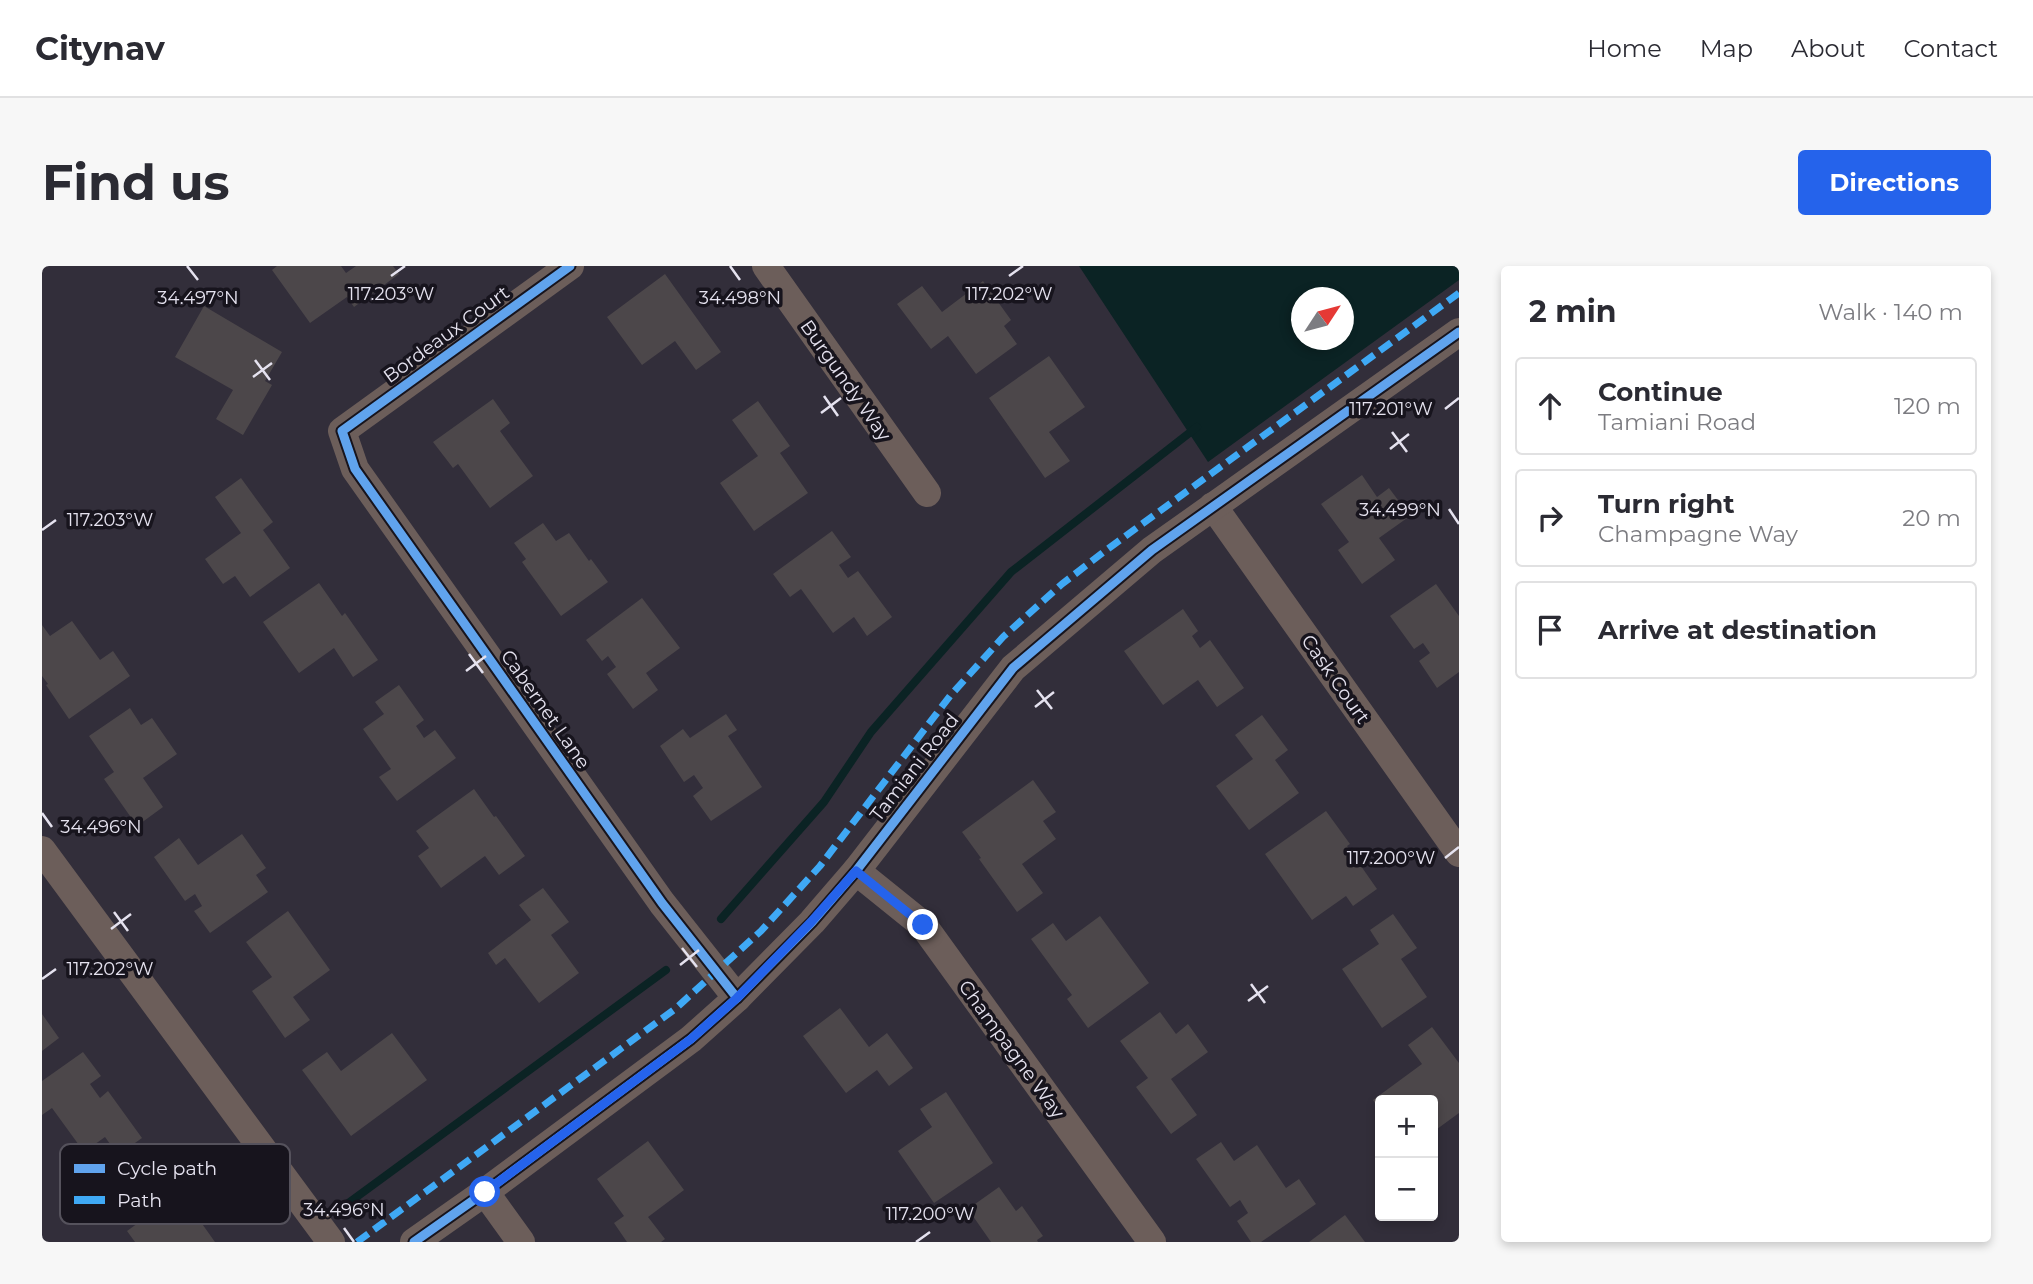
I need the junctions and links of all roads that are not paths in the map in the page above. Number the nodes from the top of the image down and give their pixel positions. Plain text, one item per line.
1 (570, 266) edge
2 (766, 266) edge
3 (1459, 332) edge
4 (342, 430) joint
5 (927, 493) dead end
6 (1213, 506) junction
7 (42, 850) edge
8 (1459, 852) edge
9 (856, 871) junction
10 (737, 998) junction
11 (259, 1144) edge
12 (290, 1186) edge
13 (485, 1192) junction
14 (331, 1242) edge
15 (414, 1242) edge
16 (521, 1242) edge
17 (1152, 1242) edge

1 - 4 street, Bordeaux Court
2 - 5 street, Burgundy Way
3 - 6 street, Tamiani Road
4 - 10 street, Cabernet Lane
6 - 8 street, Cask Court
6 - 9 street, Tamiani Road
7 - 11 street
9 - 10 street, Tamiani Road
9 - 17 street, Champagne Way
10 - 13 street, Tamiani Road
12 - 14 street
13 - 15 street, Tamiani Road
13 - 16 street

